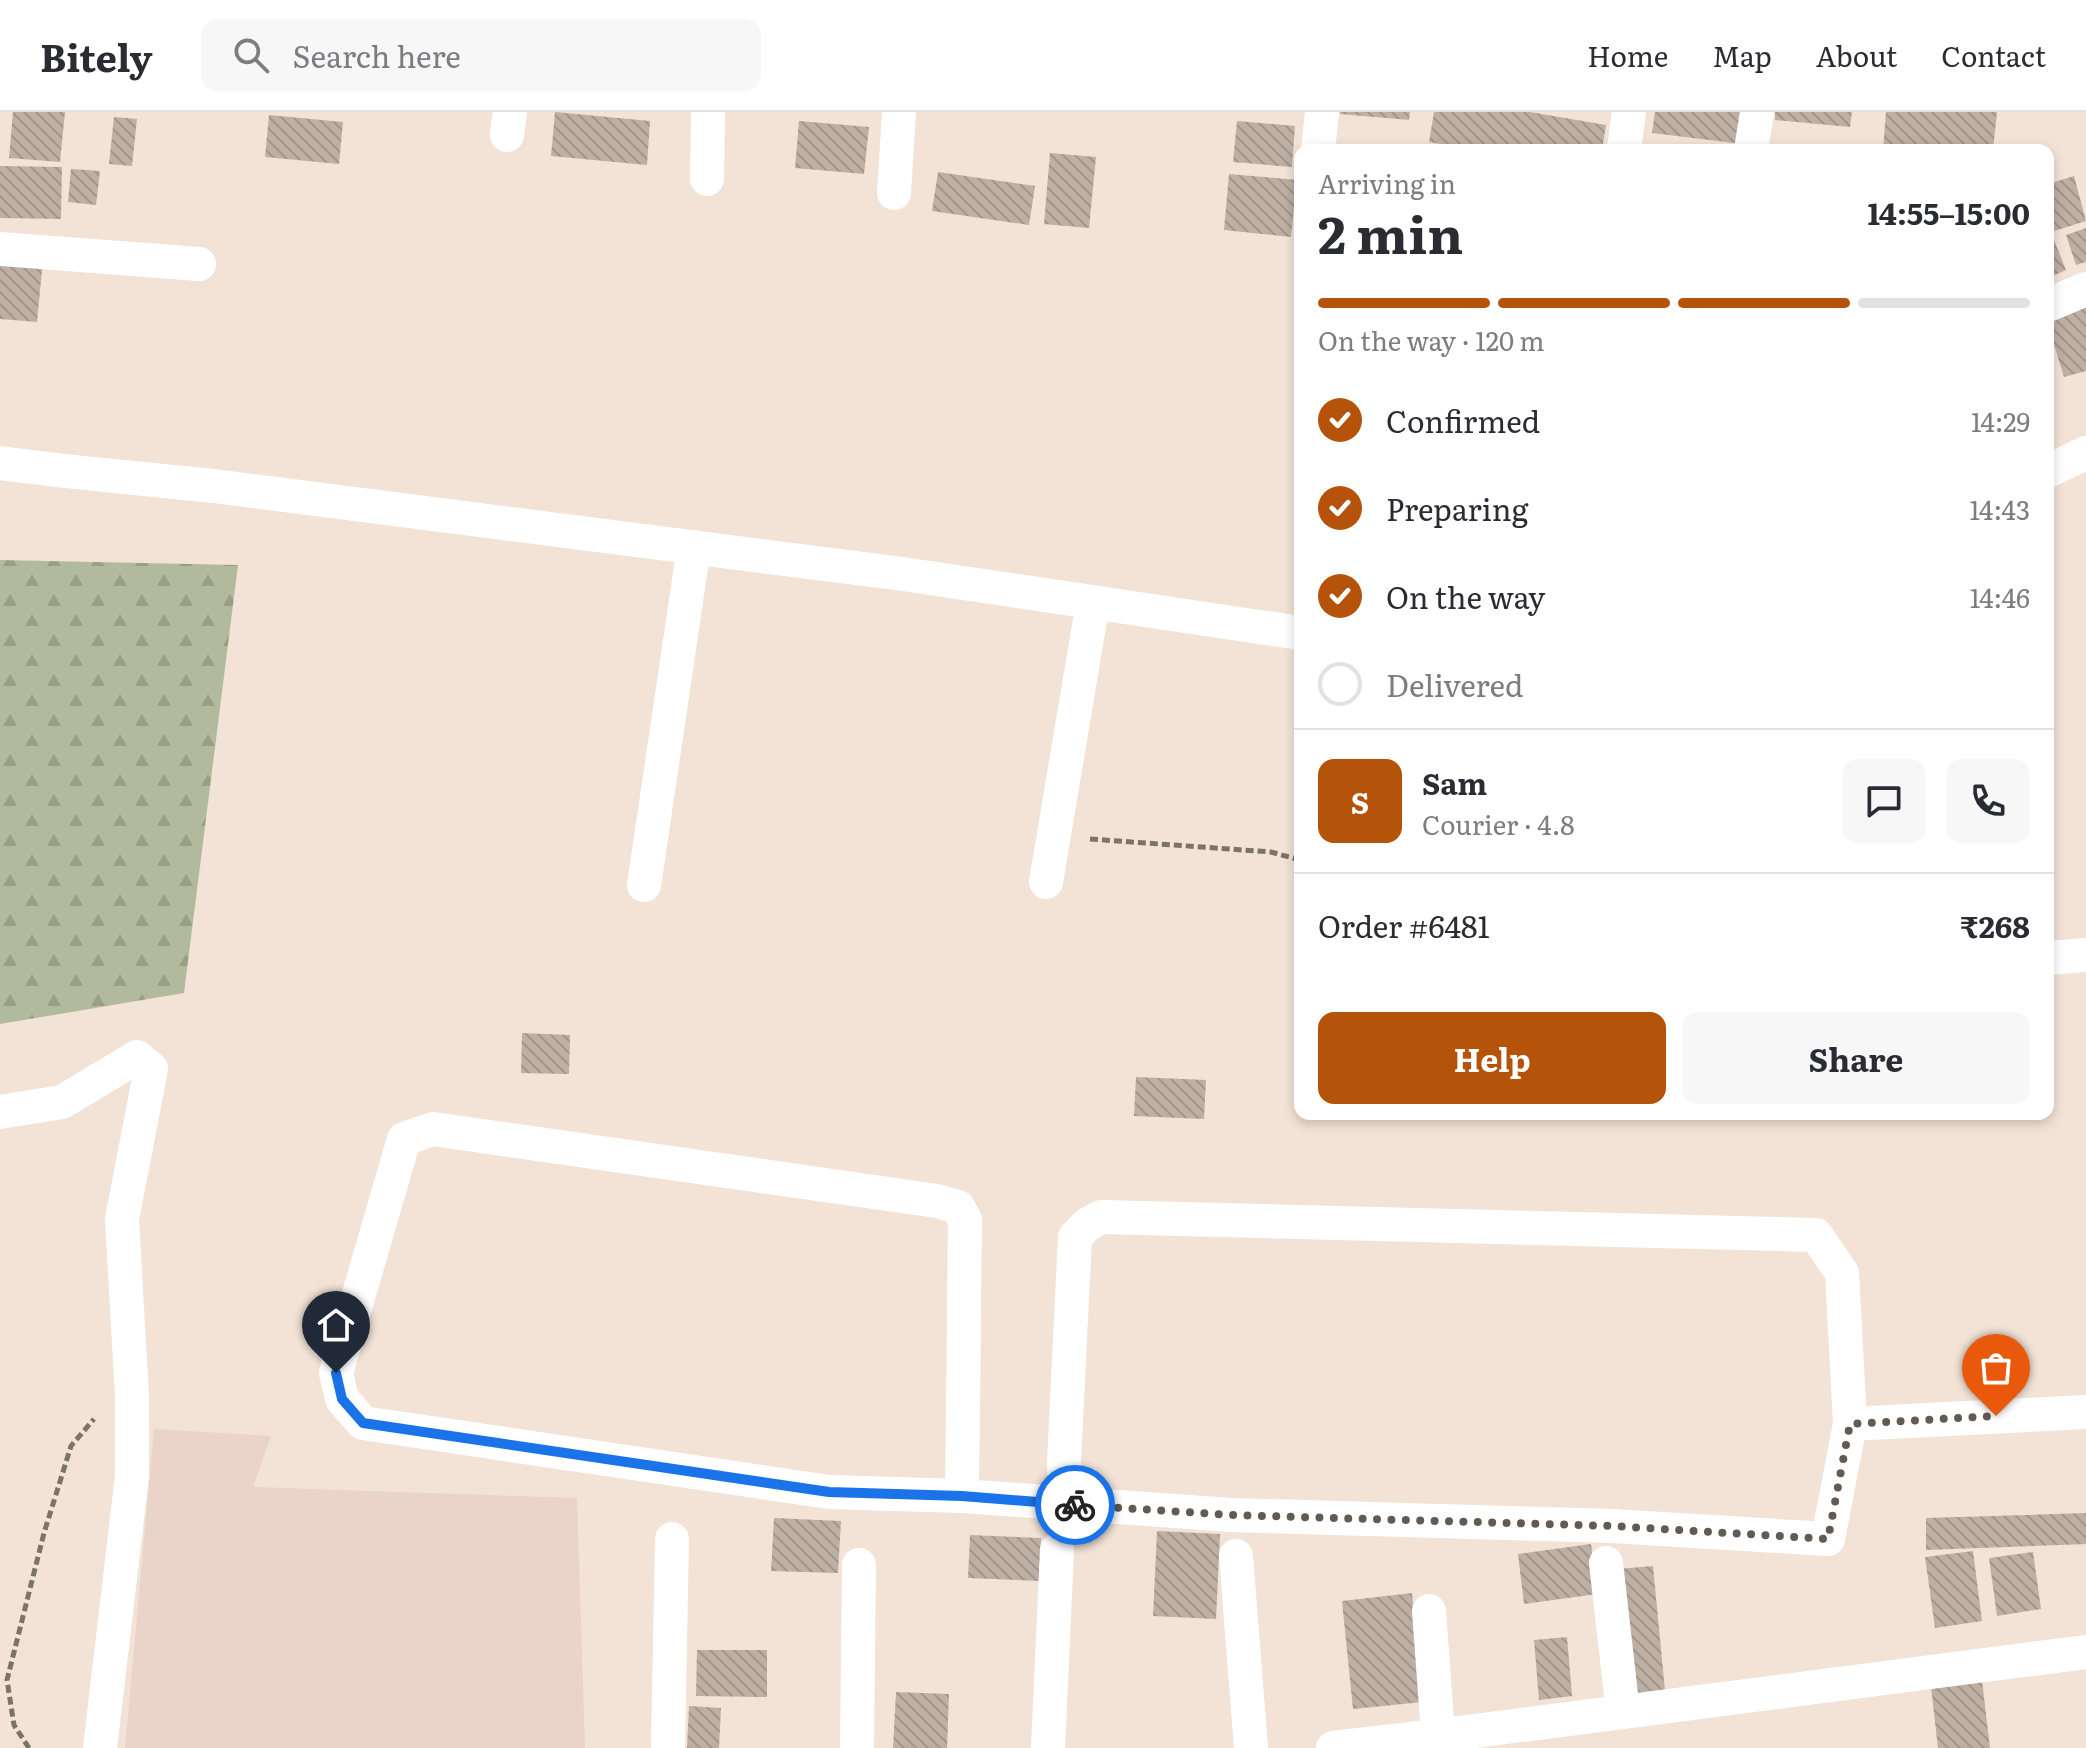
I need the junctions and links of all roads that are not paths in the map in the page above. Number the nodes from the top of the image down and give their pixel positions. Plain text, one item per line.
1 (708, 112) edge
2 (899, 112) edge
3 (1322, 112) edge
4 (1629, 112) edge
5 (1757, 112) edge
6 (1319, 144) edge
7 (1625, 144) edge
8 (1752, 144) edge
9 (707, 179) dead end
10 (894, 193) dead end
11 (0, 249) edge
12 (199, 264) dead end
13 (2086, 289) edge
14 (2054, 302) edge
15 (2086, 453) edge
16 (0, 463) edge
17 (2054, 468) edge
18 (694, 547) junction
19 (1093, 602) junction
20 (1294, 632) edge
21 (1046, 882) dead end
22 (644, 885) dead end
23 (2086, 955) edge
24 (2054, 958) edge
25 (0, 1112) edge
26 (2086, 1412) edge
27 (1850, 1424) junction
28 (962, 1496) junction
29 (1065, 1504) junction
30 (672, 1539) dead end
31 (1057, 1550) dead end
32 (1236, 1556) dead end
33 (1606, 1563) dead end
34 (859, 1565) dead end
35 (1429, 1611) dead end
36 (2086, 1652) edge
37 (1623, 1712) junction
38 (1438, 1742) edge
39 (100, 1748) edge
40 (668, 1748) edge
41 (857, 1748) edge
42 (1048, 1748) edge
43 (1251, 1748) edge
44 (1333, 1748) edge

1 - 9 street
2 - 10 street
3 - 6 street
4 - 7 street
5 - 8 street
11 - 12 street
13 - 14 street
15 - 17 street
16 - 18 street
18 - 19 street
18 - 22 street
19 - 20 street
19 - 21 street
23 - 24 street
25 - 39 street
26 - 27 street
27 - 29 street
27 - 29 street
28 - 28 street
28 - 29 street
30 - 40 street
31 - 42 street
32 - 43 street
33 - 37 street
34 - 41 street
35 - 38 street
36 - 37 street
37 - 38 street
38 - 44 street

